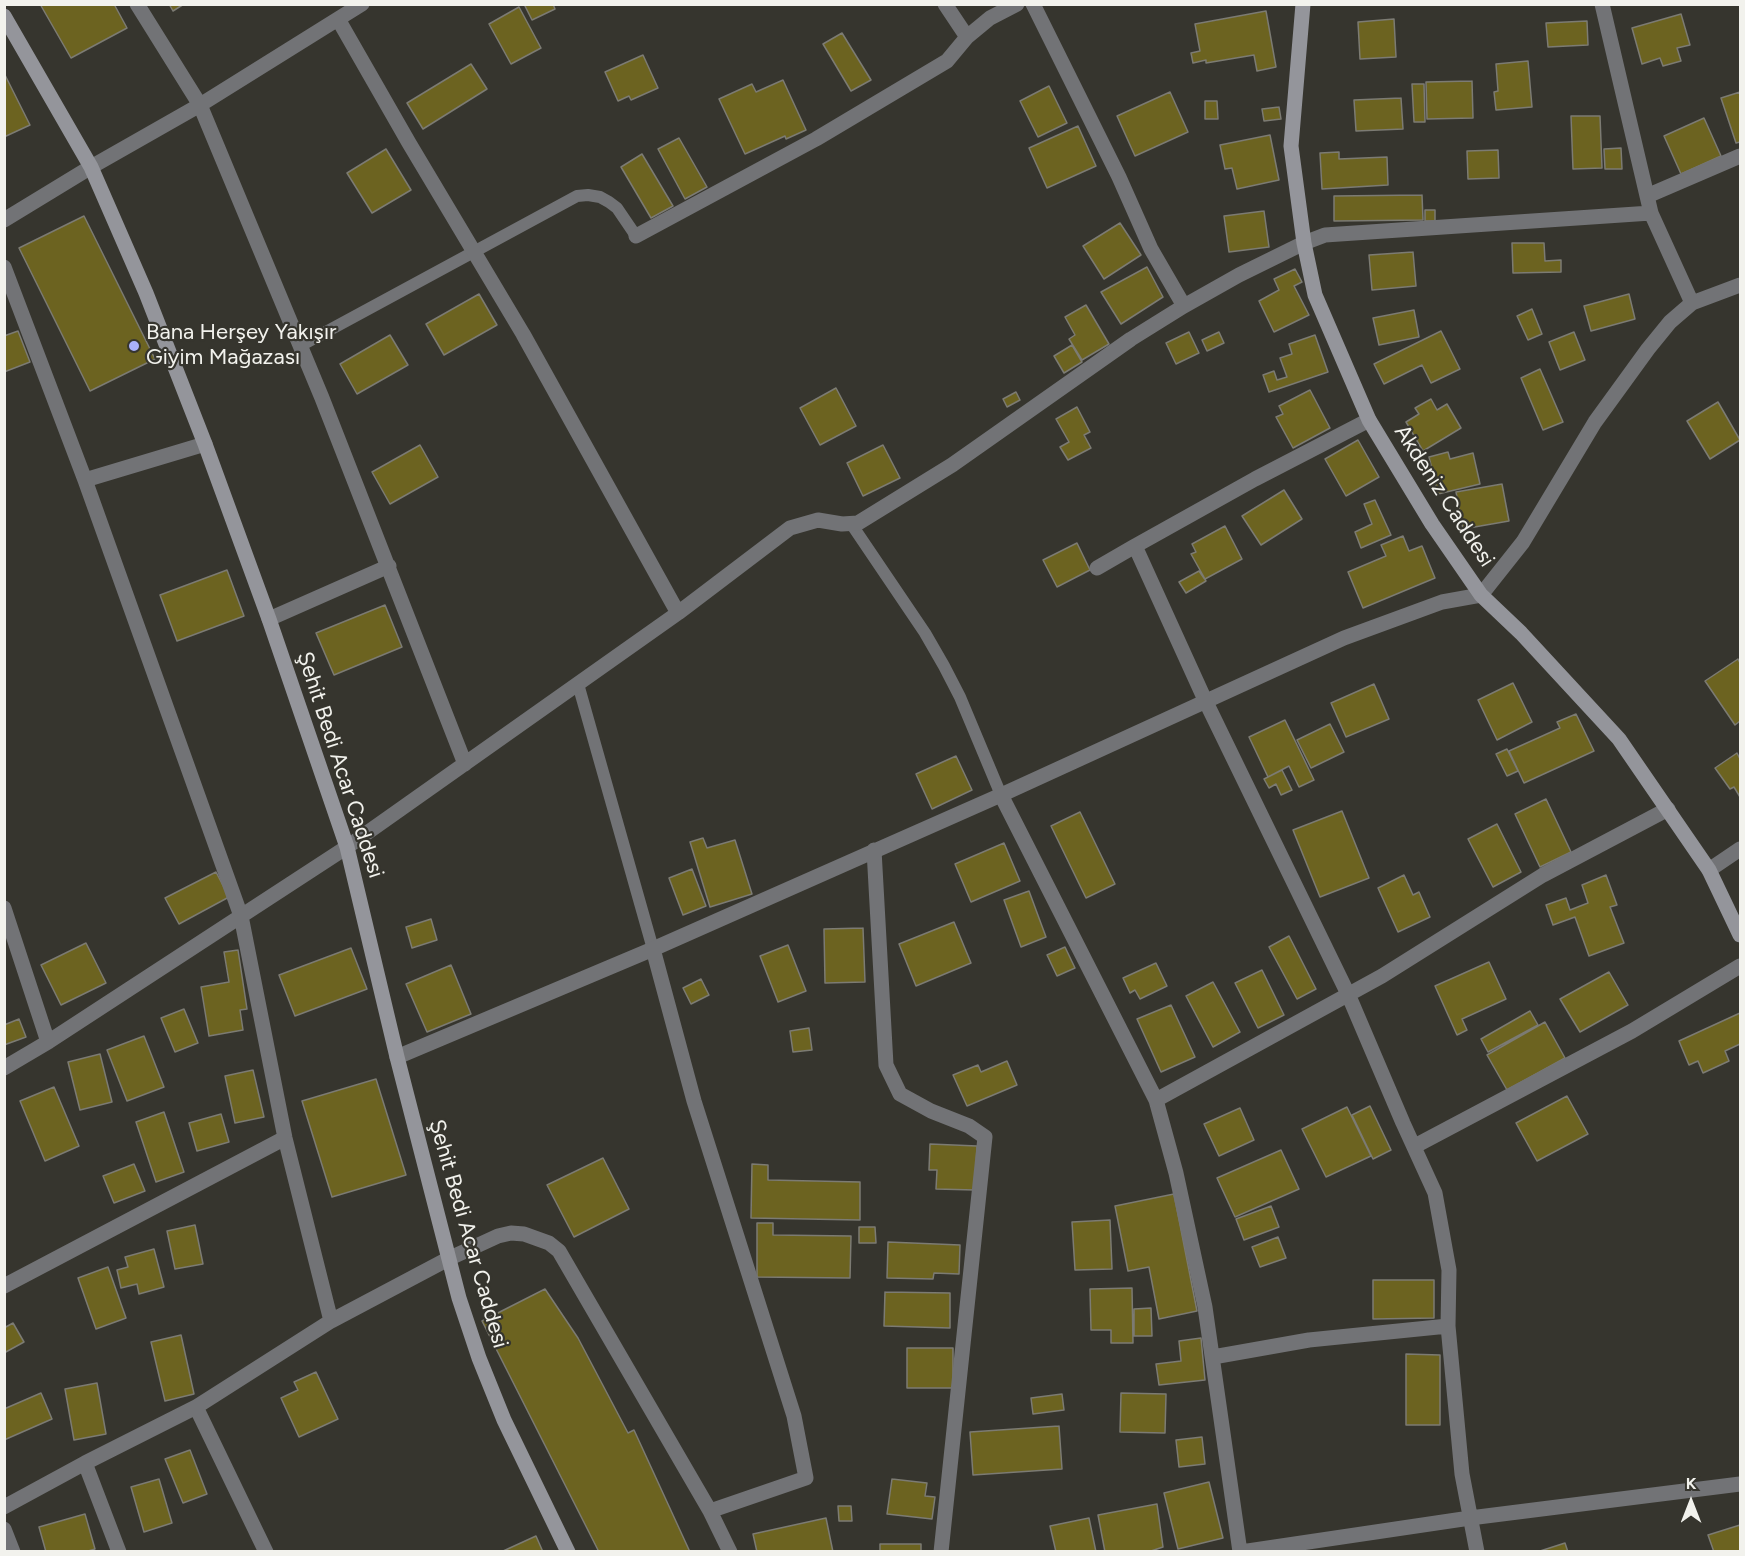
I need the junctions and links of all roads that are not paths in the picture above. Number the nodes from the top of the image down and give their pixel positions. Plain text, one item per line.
1 (137, 4) edge
2 (362, 4) edge
3 (945, 4) edge
4 (1017, 4) edge
5 (1033, 4) edge
6 (1303, 4) edge
7 (1602, 4) edge
8 (4, 15) edge
9 (338, 19) junction
10 (967, 37) junction
11 (200, 105) junction
12 (1740, 156) edge
13 (92, 167) junction
14 (1647, 196) junction
15 (1651, 213) junction
16 (4, 220) edge
17 (636, 236) joint
18 (1304, 243) junction
19 (474, 252) junction
20 (4, 267) edge
21 (1740, 285) edge
22 (1692, 303) junction
23 (1184, 306) junction
24 (300, 346) junction
25 (1369, 420) junction
26 (205, 444) junction
27 (85, 480) junction
28 (852, 525) junction
29 (1136, 546) junction
30 (389, 566) junction
31 (1097, 568) dead end
32 (1481, 595) junction
33 (678, 613) junction
34 (269, 619) junction
35 (578, 684) junction
36 (1205, 700) junction
37 (465, 764) junction
38 (1001, 795) junction
39 (1668, 809) junction
40 (347, 847) junction
41 (1740, 849) edge
42 (874, 850) junction
43 (1709, 870) junction
44 (4, 908) edge
45 (241, 916) junction
46 (1740, 935) edge
47 (652, 949) junction
48 (1740, 966) edge
49 (1348, 994) junction
50 (48, 1042) junction
51 (397, 1057) junction
52 (4, 1068) edge
53 (1155, 1100) junction
54 (285, 1138) junction
55 (1415, 1146) junction
56 (448, 1259) junction
57 (4, 1286) edge
58 (331, 1321) junction
59 (1448, 1326) junction
60 (1213, 1357) junction
61 (196, 1407) junction
62 (85, 1463) junction
63 (1740, 1484) edge
64 (4, 1507) edge
65 (710, 1511) junction
66 (1470, 1518) junction
67 (4, 1529) edge
68 (13, 1551) edge
69 (119, 1551) edge
70 (266, 1551) edge
71 (568, 1551) edge
72 (730, 1551) edge
73 (941, 1551) edge
74 (1240, 1551) edge
75 (1477, 1551) edge

1 - 11 street
2 - 9 street
3 - 10 street
4 - 10 street
5 - 23 street
6 - 18 street, Akdeniz Caddesi
7 - 14 street
8 - 13 street, Şehit Bedi Acar Caddesi
9 - 11 street
9 - 19 street
10 - 17 street
11 - 13 street
11 - 24 street
12 - 14 street
13 - 16 street
13 - 26 street, Şehit Bedi Acar Caddesi
14 - 15 street
15 - 18 street
15 - 22 street
17 - 19 lane
18 - 23 street
18 - 25 street, Akdeniz Caddesi
19 - 24 lane
19 - 33 street
20 - 27 street
21 - 22 street
22 - 32 street
23 - 28 street
24 - 30 street
25 - 29 street
25 - 32 street, Akdeniz Caddesi
26 - 27 street
26 - 34 street, Şehit Bedi Acar Caddesi
27 - 45 street
28 - 33 street
28 - 38 lane
29 - 31 street
29 - 36 street
30 - 34 street
30 - 37 street
32 - 36 street
32 - 39 street, Akdeniz Caddesi
33 - 35 street
34 - 40 street, Şehit Bedi Acar Caddesi
35 - 37 street
35 - 47 lane
36 - 38 street
36 - 49 street
37 - 40 street
38 - 42 street
38 - 53 street
39 - 43 street, Akdeniz Caddesi
39 - 49 street
40 - 45 street
40 - 51 street, Şehit Bedi Acar Caddesi
41 - 43 street
42 - 47 street
42 - 73 street
43 - 46 street, Akdeniz Caddesi
44 - 50 street
45 - 50 street
45 - 54 street
47 - 51 street
47 - 65 street
48 - 55 street
49 - 53 street
49 - 55 street
50 - 52 street
51 - 56 street, Şehit Bedi Acar Caddesi
53 - 60 street
54 - 57 street
54 - 58 street
55 - 59 street
56 - 58 street
56 - 65 street
56 - 71 street, Şehit Bedi Acar Caddesi
58 - 61 street
59 - 60 street
59 - 66 street
60 - 74 street
61 - 62 street
61 - 70 street
62 - 64 street
62 - 69 street
63 - 66 street
65 - 72 street
66 - 74 street
66 - 75 street
67 - 68 street

